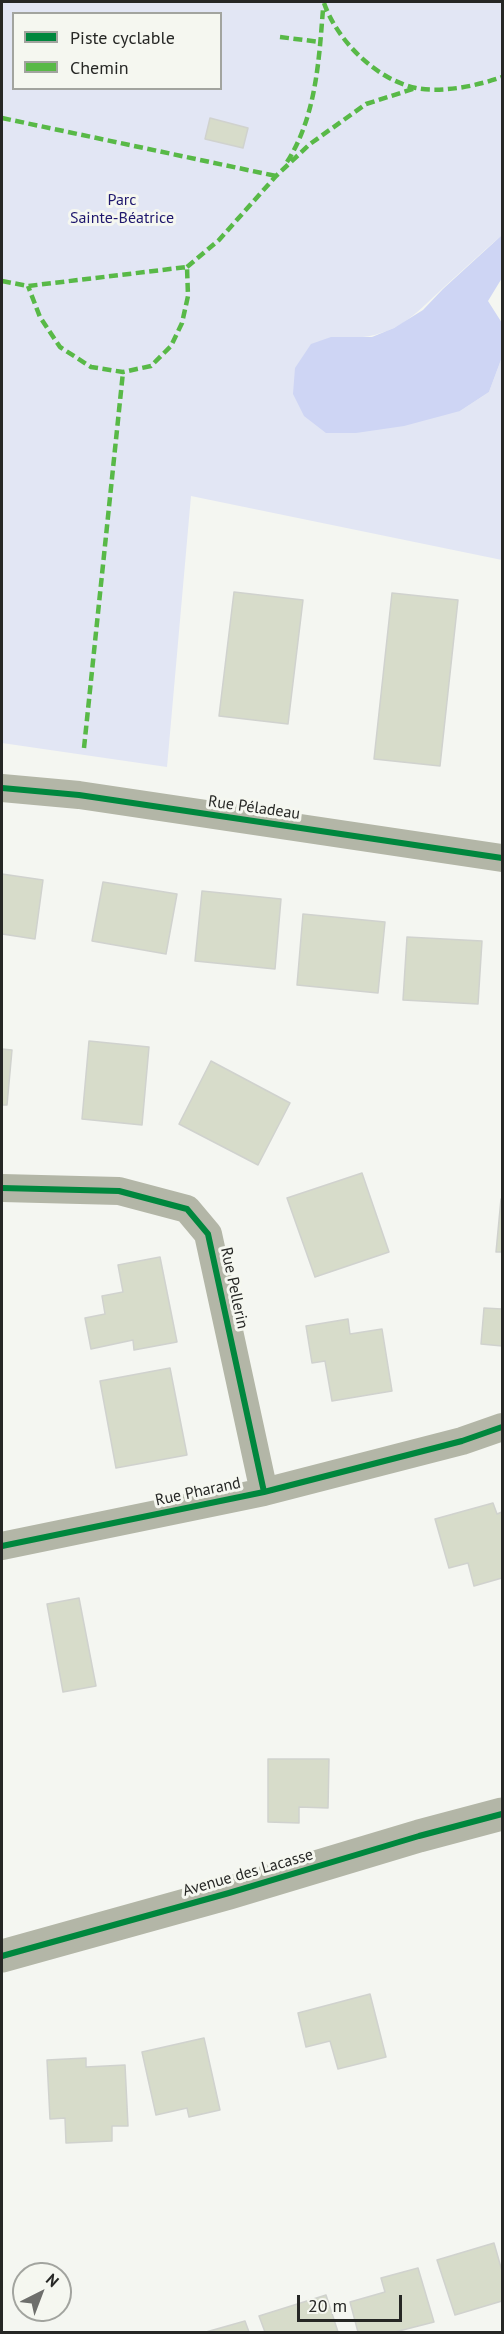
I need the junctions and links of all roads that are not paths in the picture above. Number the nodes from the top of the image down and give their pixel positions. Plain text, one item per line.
1 (2, 788) edge
2 (502, 858) edge
3 (2, 1188) edge
4 (502, 1427) edge
5 (264, 1492) junction
6 (2, 1546) edge
7 (502, 1815) edge
8 (2, 1956) edge

1 - 2 street, Rue Péladeau
3 - 5 street, Rue Pellerin
4 - 5 street, Rue Pharand
5 - 6 street, Rue Pharand
7 - 8 street, Avenue des Lacasse

